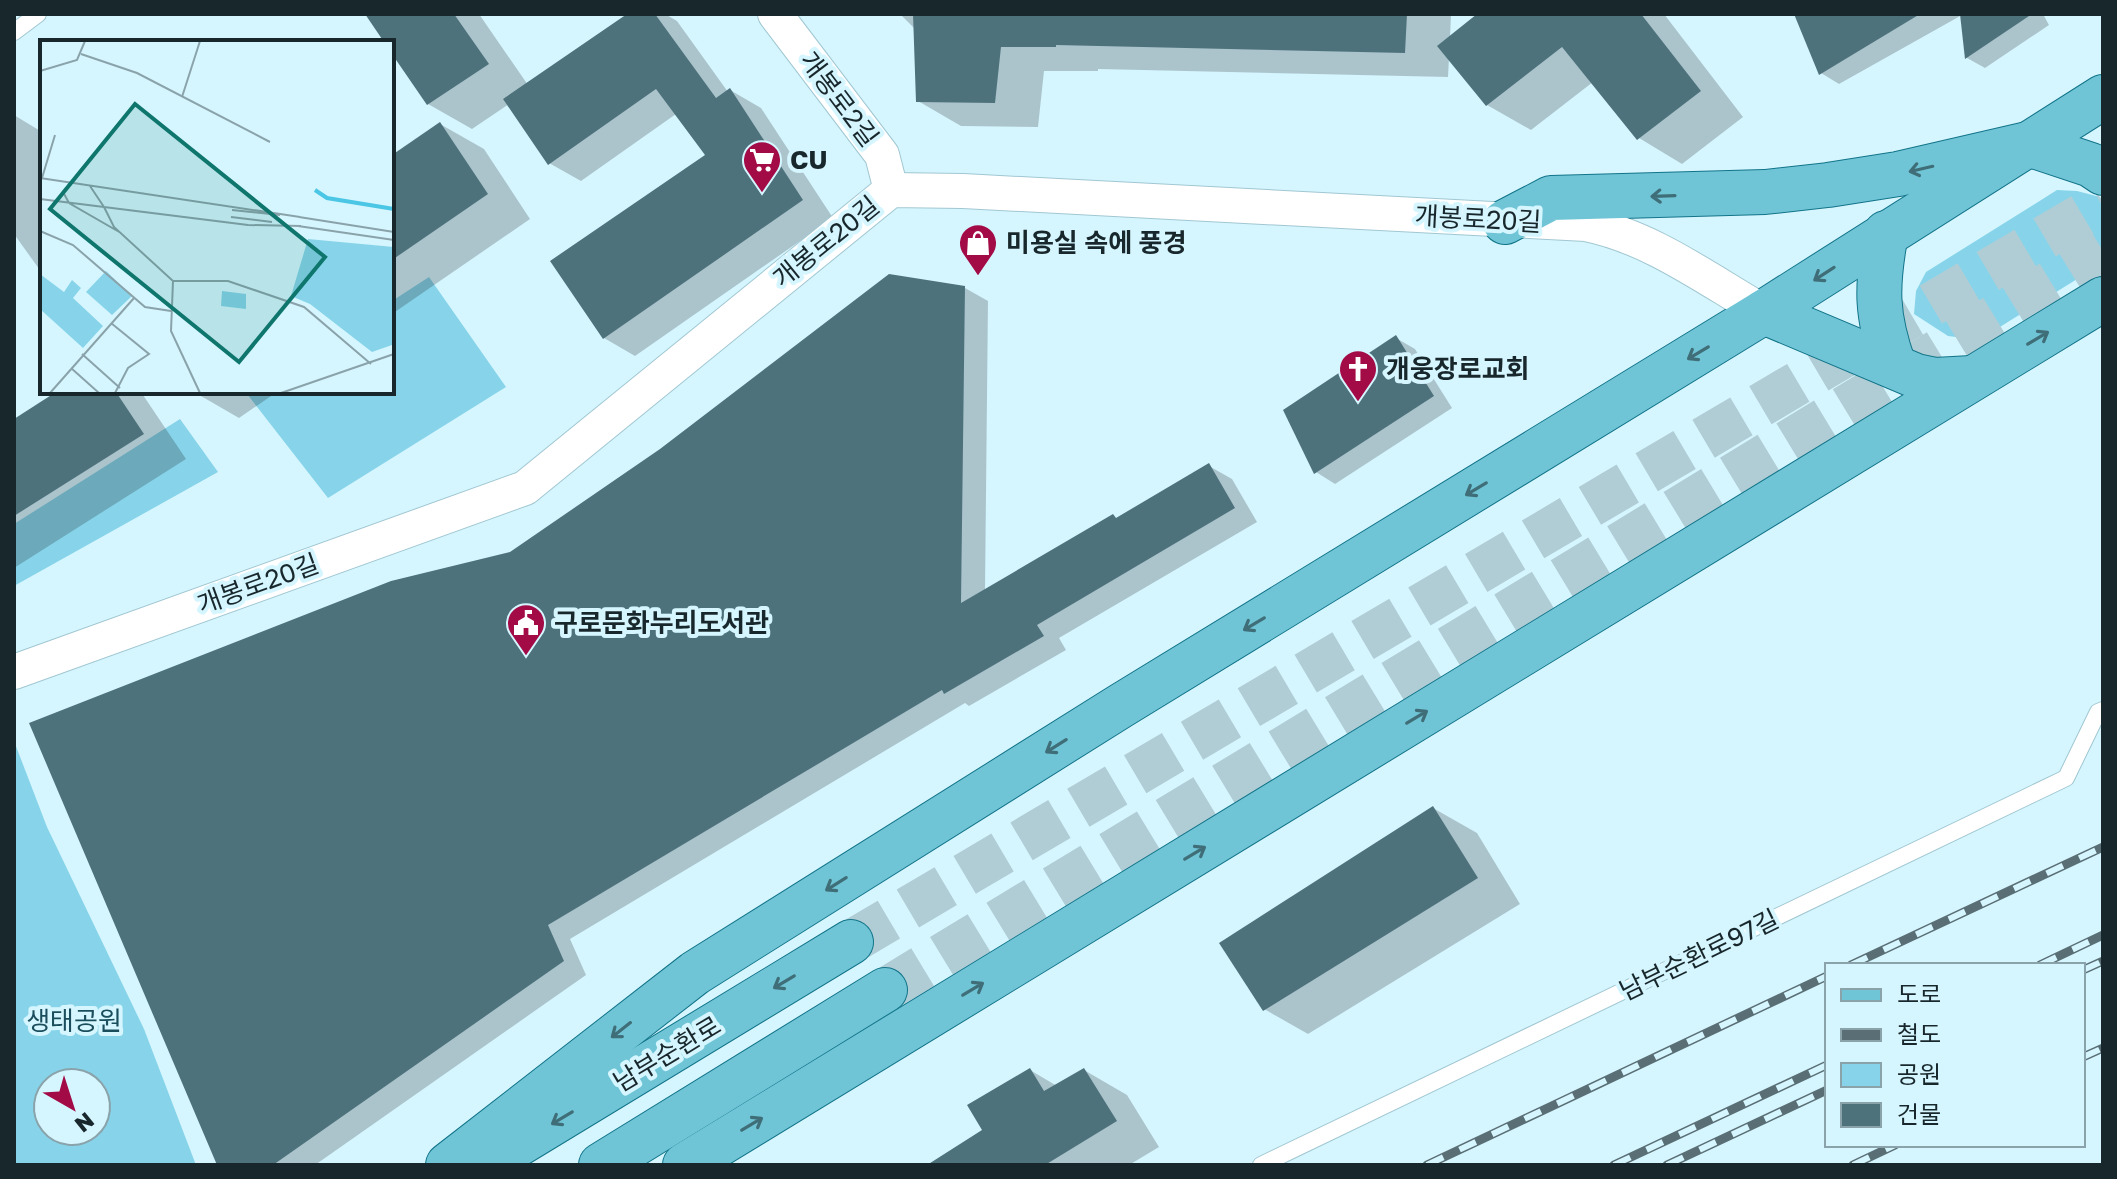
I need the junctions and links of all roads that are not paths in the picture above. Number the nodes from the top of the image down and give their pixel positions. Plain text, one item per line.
1 (38, 14) edge
2 (775, 14) edge
3 (14, 32) edge
4 (2103, 97) edge
5 (2028, 144) junction
6 (2103, 173) edge
7 (891, 190) junction
8 (1505, 222) junction
9 (1886, 233) junction
10 (2103, 299) edge
11 (1764, 312) junction
12 (1894, 366) junction
13 (1972, 378) junction
14 (14, 672) edge
15 (2103, 710) edge
16 (851, 942) tunnel mouth
17 (885, 990) tunnel mouth
18 (448, 1165) edge
19 (483, 1165) edge
20 (601, 1165) edge
21 (685, 1165) edge
22 (1261, 1165) edge

1 - 3 lane
2 - 7 street, 개봉로2길
4 - 5 main road
5 - 6 main road
5 -> 8 main road
5 - 9 main road
7 - 8 street, 개봉로20길
7 - 14 street, 개봉로20길
8 - 11 street, 개봉로20길
9 -> 11 main road
9 - 12 main road
13 -> 10 main road
11 - 12 main road
11 -> 18 main road
12 - 13 main road
21 -> 13 main road
15 - 22 lane, 남부순환로97길
16 -> 19 main road, 남부순환로
17 - 20 main road

